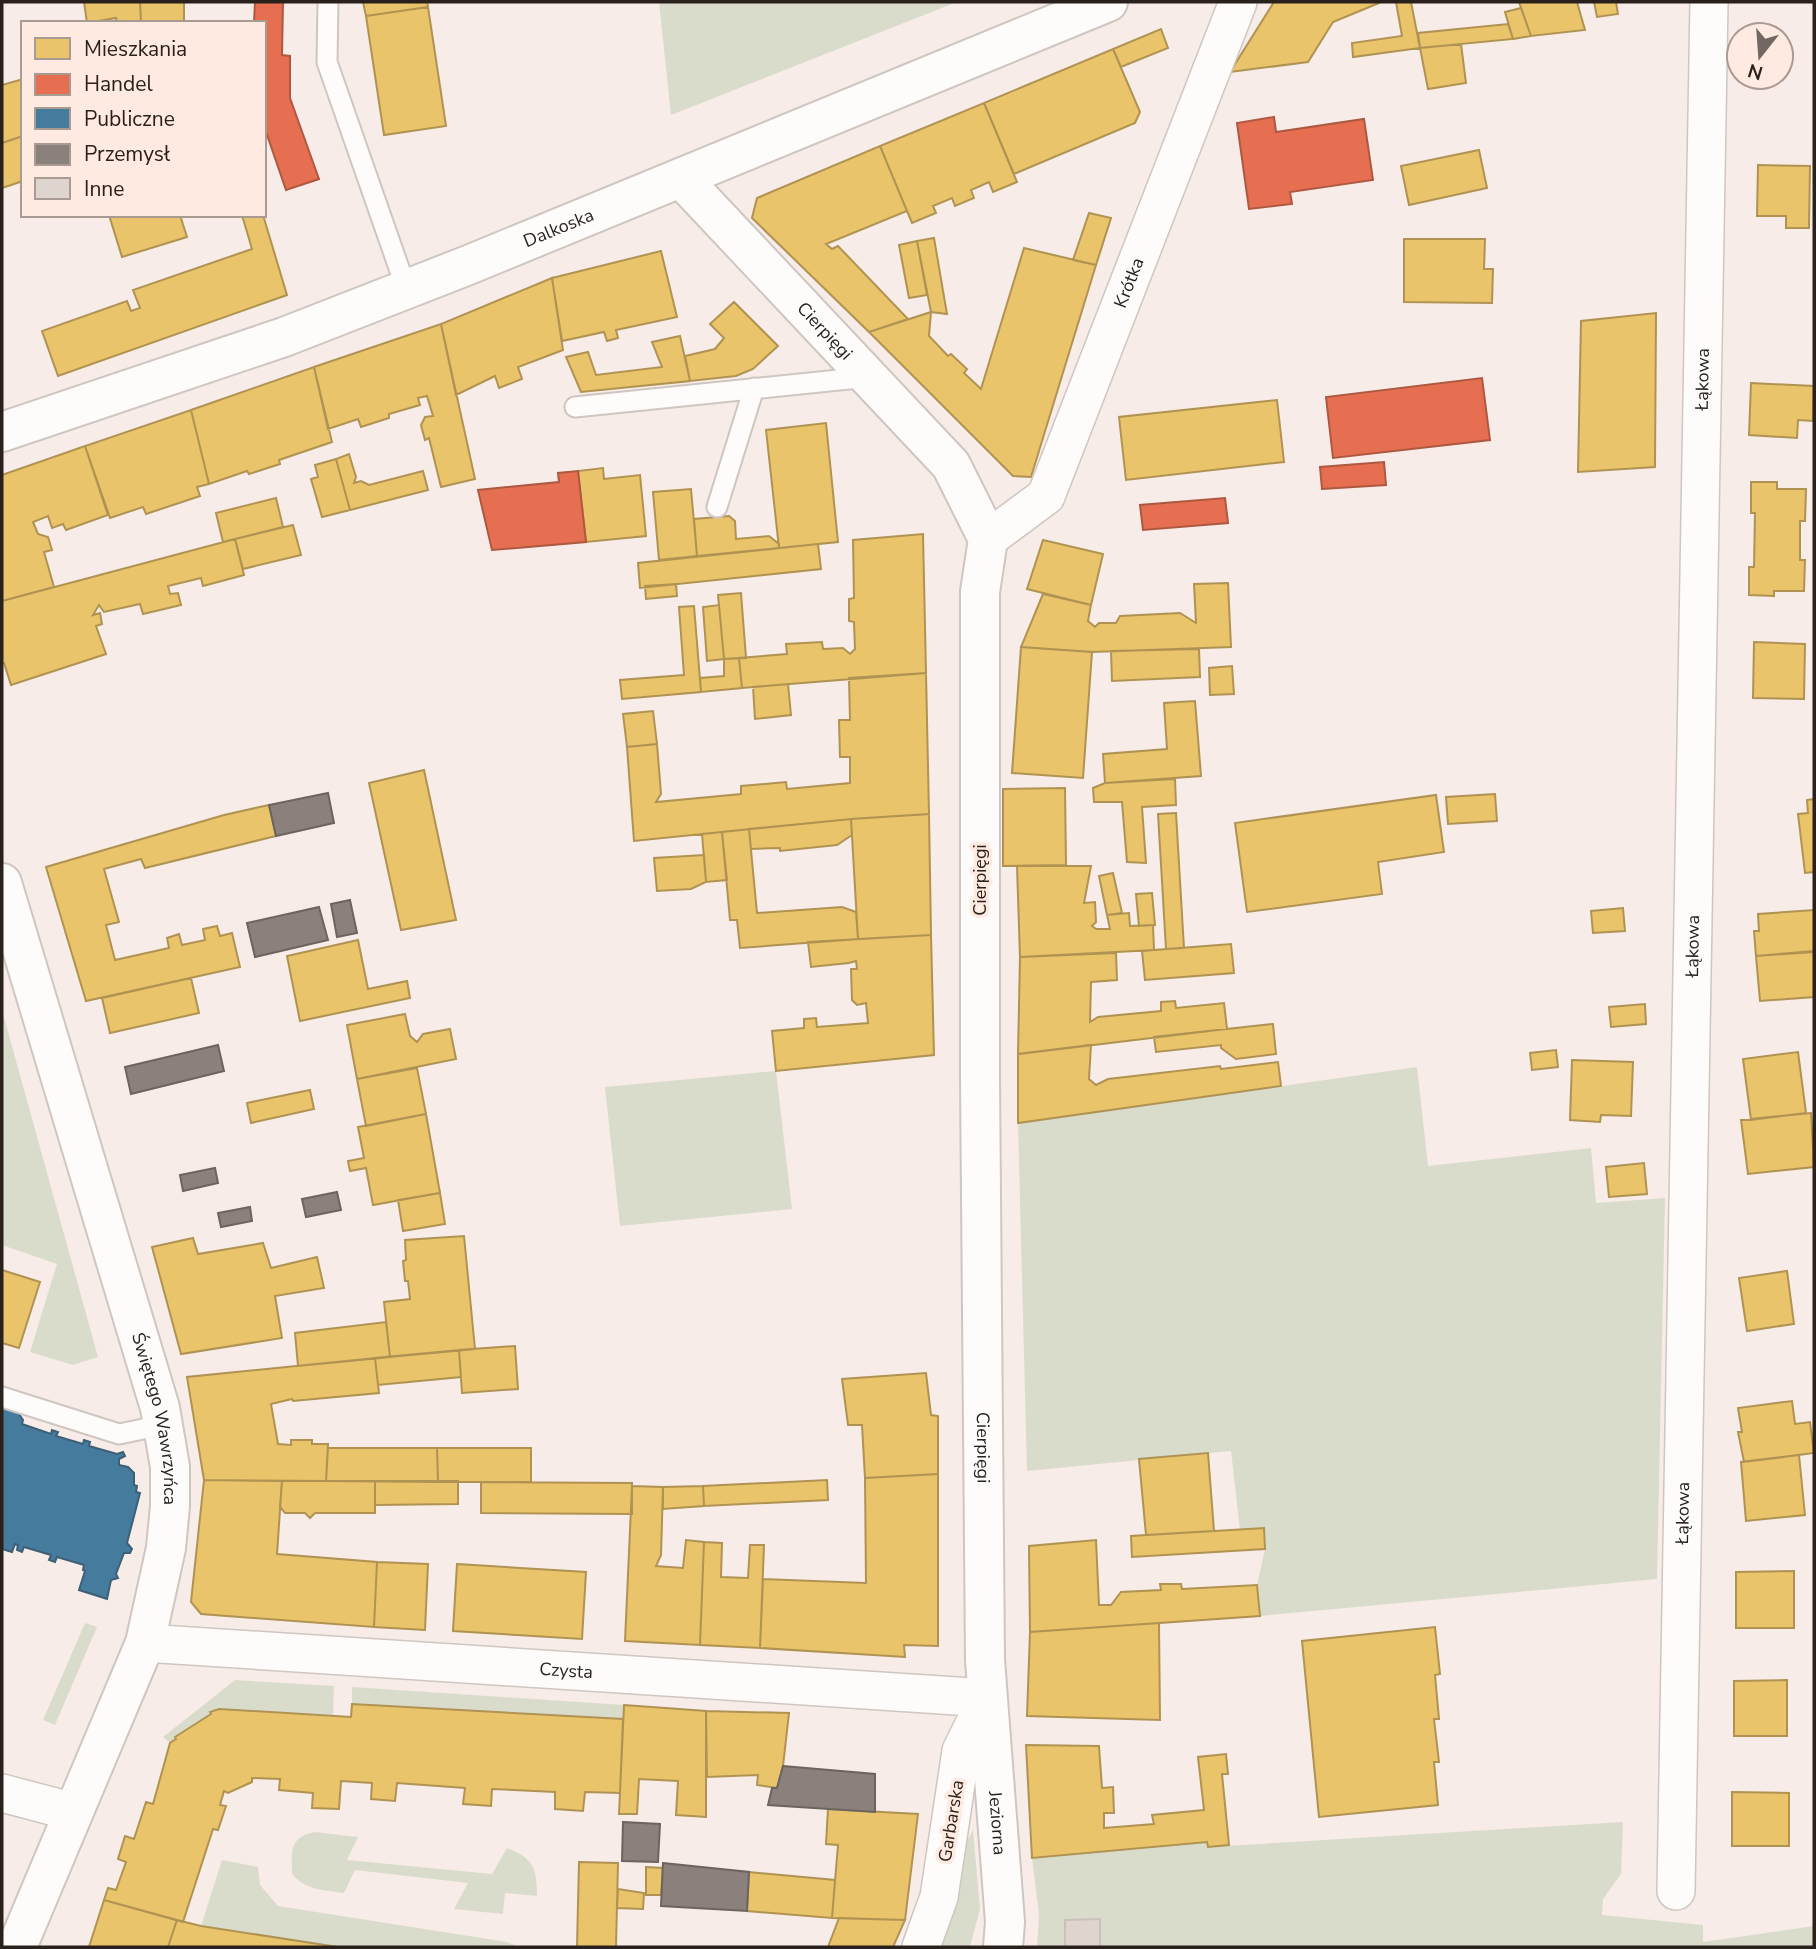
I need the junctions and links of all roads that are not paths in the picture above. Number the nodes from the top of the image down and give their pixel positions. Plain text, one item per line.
1 (328, 2) edge
2 (1108, 2) edge
3 (1238, 2) edge
4 (1709, 2) edge
5 (681, 178) junction
6 (406, 288) junction
7 (868, 377) junction
8 (754, 388) junction
9 (2, 405) edge
10 (83, 406) junction
11 (575, 407) dead end
12 (2, 432) edge
13 (717, 507) dead end
14 (988, 539) junction
15 (2, 883) edge
16 (2, 1396) edge
17 (163, 1425) junction
18 (145, 1643) junction
19 (987, 1698) junction
20 (2, 1793) edge
21 (74, 1812) junction
22 (1676, 1891) dead end
23 (17, 1947) edge
24 (921, 1947) edge
25 (1003, 1947) edge

1 - 6 lane
2 - 5 street, Dalkoska
3 - 14 street, Krótka
4 - 22 street, Łąkowa
5 - 6 street, Dalkoska
5 - 7 street, Cierpięgi
6 - 10 street, Dalkoska
7 - 8 lane
7 - 14 street, Cierpięgi
8 - 11 lane
8 - 13 lane
9 - 10 street
10 - 12 street, Dalkoska
14 - 19 street, Cierpięgi
15 - 17 street, Świętego Wawrzyńca
16 - 17 lane
17 - 18 street, Świętego Wawrzyńca
18 - 19 street, Czysta
18 - 21 street, Świętego Wawrzyńca
19 - 24 street, Garbarska
19 - 25 street, Jeziorna
20 - 21 street
21 - 23 street, Świętego Wawrzyńca

